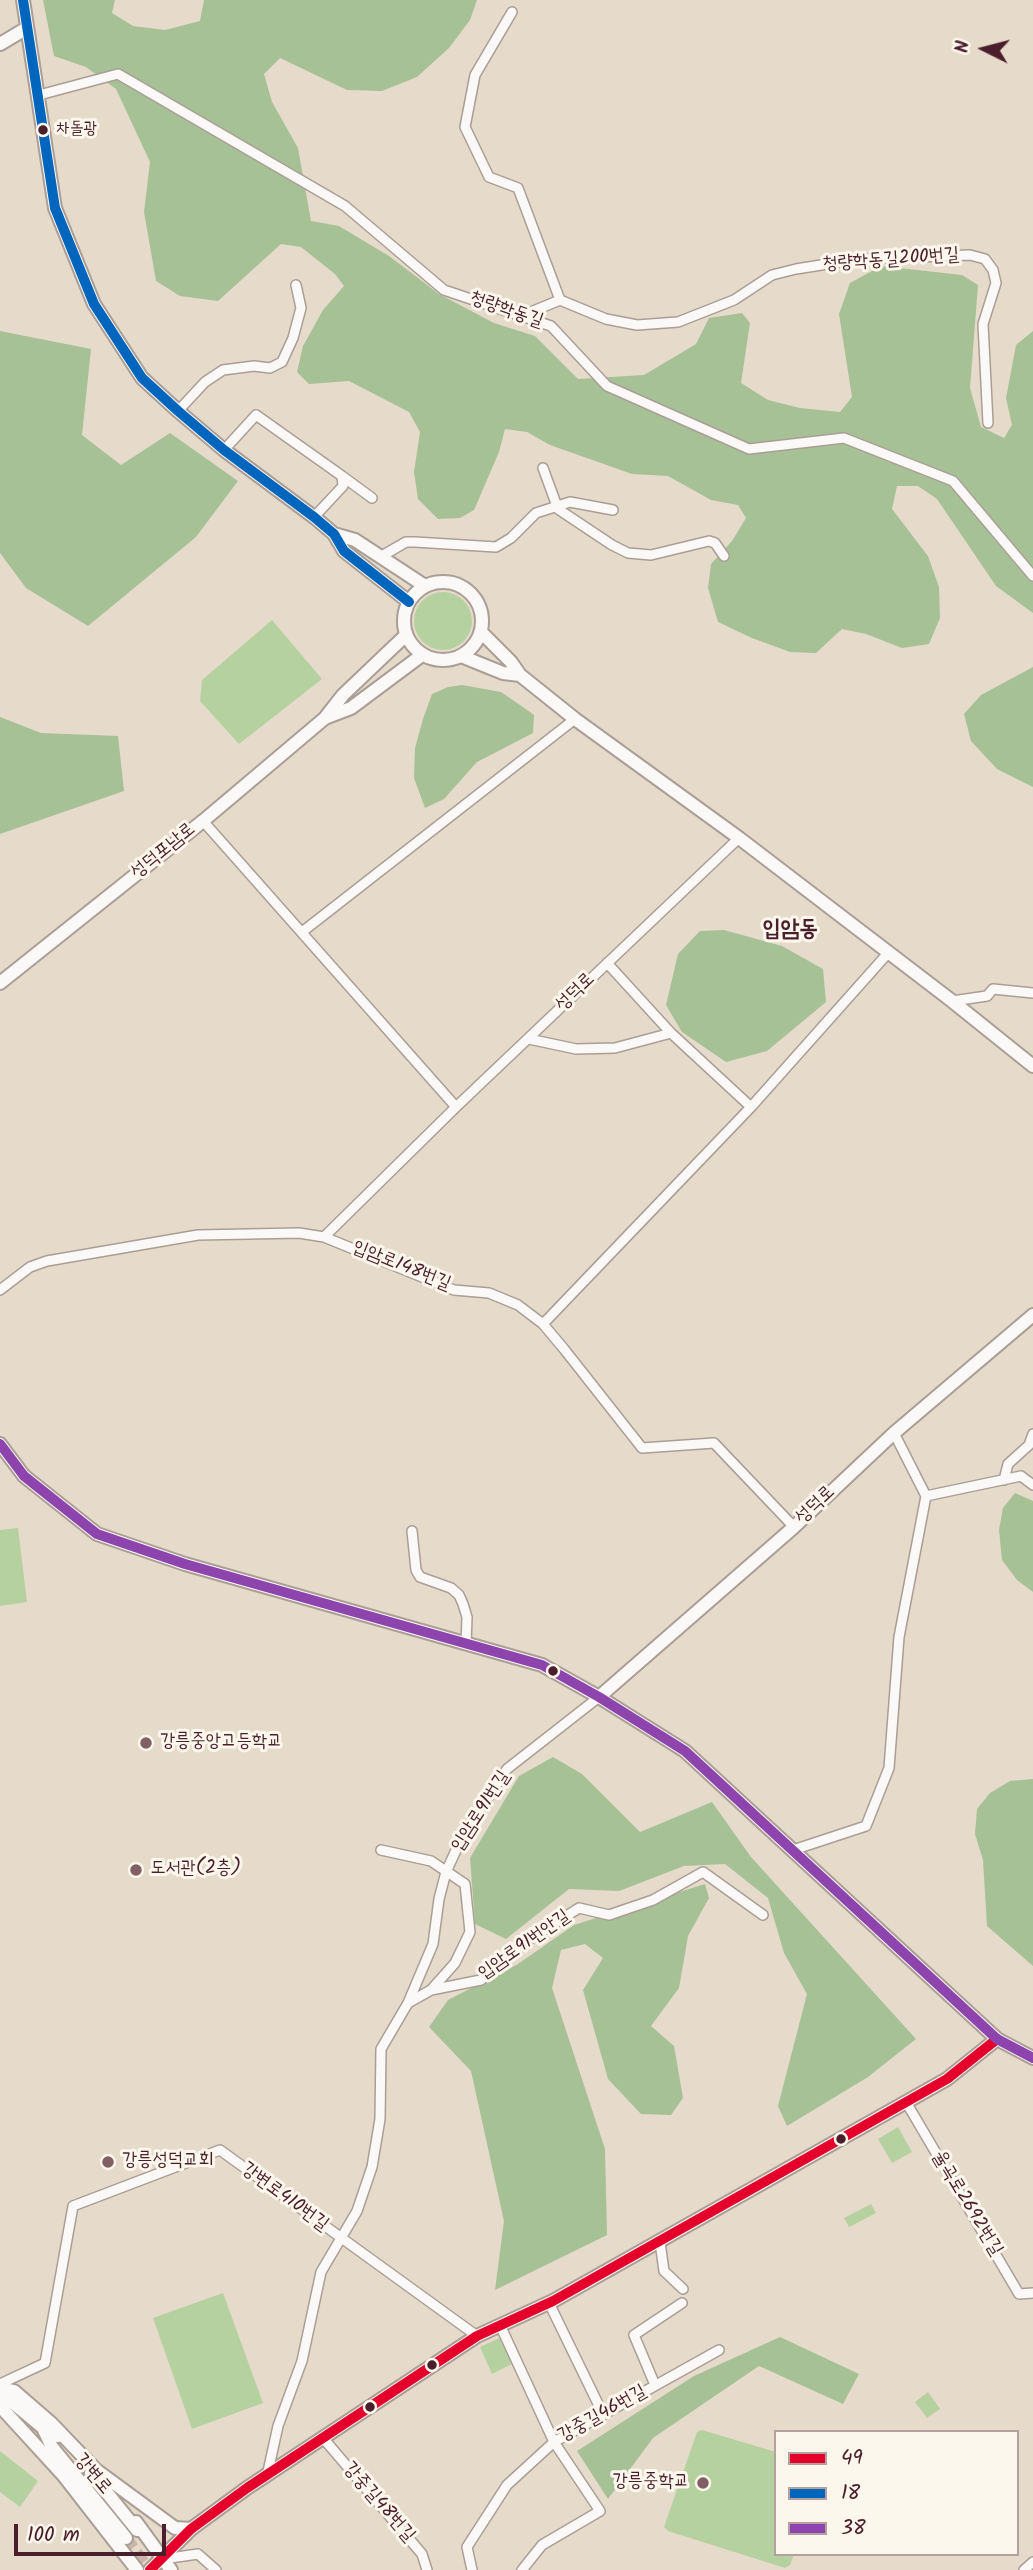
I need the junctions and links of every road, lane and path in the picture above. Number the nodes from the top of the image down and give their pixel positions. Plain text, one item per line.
1 (23, 0) edge
2 (512, 12) dead end
3 (27, 28) junction
4 (0, 44) edge
5 (38, 95) junction
6 (296, 285) dead end
7 (560, 300) junction
8 (521, 316) junction
9 (178, 411) junction
10 (988, 424) dead end
11 (224, 450) junction
12 (542, 468) dead end
13 (342, 477) junction
14 (372, 498) dead end
15 (556, 506) junction
16 (613, 510) dead end
17 (314, 517) junction
18 (334, 534) junction
19 (380, 556) junction
20 (724, 556) dead end
21 (1033, 576) edge
22 (425, 586) junction
23 (409, 602) junction
24 (481, 632) junction
25 (406, 635) junction
26 (422, 655) junction
27 (461, 656) junction
28 (520, 675) junction
29 (325, 718) junction
30 (575, 719) junction
31 (203, 821) junction
32 (739, 838) junction
33 (302, 932) junction
34 (889, 952) junction
35 (607, 963) junction
36 (0, 983) edge
37 (1033, 993) edge
38 (952, 1001) junction
39 (671, 1033) junction
40 (529, 1039) junction
41 (1033, 1066) edge
42 (456, 1107) junction
43 (751, 1107) junction
44 (324, 1237) junction
45 (0, 1290) edge
46 (1033, 1315) edge
47 (542, 1324) junction
48 (894, 1433) junction
49 (1033, 1434) edge
50 (0, 1444) edge
51 (1004, 1480) junction
52 (1033, 1485) edge
53 (926, 1496) junction
54 (794, 1527) junction
55 (412, 1531) dead end
56 (466, 1644) junction
57 (599, 1697) junction
58 (381, 1850) dead end
59 (793, 1850) junction
60 (446, 1872) junction
61 (763, 1915) dead end
62 (431, 1990) junction
63 (408, 2003) junction
64 (997, 2039) junction
65 (1033, 2058) edge
66 (905, 2102) junction
67 (340, 2239) junction
68 (660, 2242) junction
69 (683, 2288) dead end
70 (1033, 2293) edge
71 (549, 2303) junction
72 (682, 2303) dead end
73 (500, 2325) junction
74 (477, 2336) junction
75 (719, 2350) dead end
76 (655, 2385) junction
77 (0, 2388) edge
78 (0, 2406) edge
79 (603, 2414) junction
80 (42, 2427) junction
81 (323, 2438) junction
82 (554, 2441) junction
83 (96, 2470) junction
84 (267, 2476) junction
85 (191, 2529) junction
86 (137, 2530) tunnel mouth
87 (126, 2538) tunnel mouth
88 (163, 2559) junction
89 (1033, 2562) edge
90 (136, 2570) edge
91 (150, 2570) edge
92 (171, 2570) edge
93 (216, 2570) edge
94 (427, 2570) edge
95 (472, 2570) edge
96 (522, 2570) edge
97 (1024, 2570) edge

1 - 3 street
2 - 7 street
3 - 4 street
3 - 5 street
5 - 8 street, 청량학동길
5 - 9 street
6 - 9 street
7 - 8 street
7 - 10 street, 청량학동길200번길
8 - 21 street, 청량학동길
9 - 11 street
11 - 13 street
11 - 17 street
12 - 15 street
13 - 14 street
13 - 17 street
15 - 16 street
15 - 19 street
15 - 20 street
17 - 18 street
18 - 19 street
18 - 23 street
19 - 22 street
22 - 23 street
22 - 24 street
23 - 25 street
24 - 27 street
24 - 28 street
25 - 26 street
25 - 29 street
26 - 27 street
26 - 29 street
27 - 28 street
28 - 30 street
29 - 31 street, 성덕포남로
30 - 32 street
30 - 33 street
31 - 33 street
31 - 36 street, 성덕포남로
32 - 34 street
32 - 35 street, 성덕로
33 - 42 street
34 - 38 street
34 - 43 street
35 - 39 street
35 - 40 street, 성덕로
37 - 38 street
38 - 41 street
39 - 40 street
39 - 43 street
40 - 42 street, 성덕로
42 - 44 street, 성덕로
43 - 47 street
44 - 45 street, 입암로148번길
44 - 47 street, 입암로148번길
46 - 48 street, 성덕로
47 - 54 street, 입암로148번길
48 - 53 street
48 - 54 street, 성덕로
49 - 51 street
50 - 56 street
51 - 52 street
51 - 53 street
53 - 59 street
54 - 57 street, 성덕로
55 - 56 street
56 - 57 street
57 - 59 street
57 - 60 street, 입암로91번길
58 - 60 street
59 - 64 street
60 - 62 street
60 - 63 street, 입암로91번길
61 - 62 street, 입암로91번안길
62 - 63 street
63 - 67 street, 입암로91번길
64 - 65 street
64 - 66 street
66 - 68 street
66 - 70 street, 율곡로2692번길
67 - 74 street, 강변로410번길
67 - 77 street, 강변로410번길
67 - 84 street, 입암로91번길
68 - 69 street
68 - 71 street
71 - 73 street
71 - 79 street
72 - 76 street
73 - 74 street
73 - 82 street
74 - 81 street
75 - 76 street, 강중길46번길
76 - 79 street, 강중길46번길
77 - 80 street, 강변로
77 - 83 street
78 - 90 street
79 - 82 street, 강중길46번길
80 - 86 street, 강변로
80 - 87 street, 강변로
81 - 84 street
81 - 94 street, 강중길48번길
82 - 95 street, 강중길46번길
82 - 96 street
83 - 85 street
83 - 88 street
84 - 85 street
85 - 88 street
88 - 91 street
88 - 92 street
88 - 93 street
89 - 97 street

